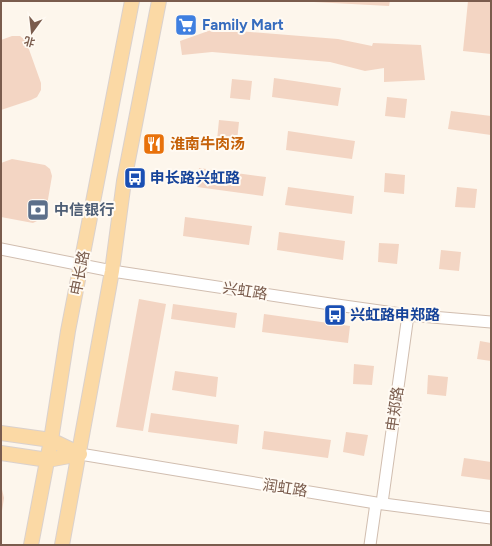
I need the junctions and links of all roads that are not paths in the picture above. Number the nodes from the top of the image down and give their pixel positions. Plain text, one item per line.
1 (132, 1) edge
2 (159, 1) edge
3 (1, 250) edge
4 (82, 265) junction
5 (112, 271) junction
6 (408, 315) junction
7 (491, 322) edge
8 (1, 433) edge
9 (51, 440) junction
10 (1, 453) edge
11 (80, 454) junction
12 (48, 460) junction
13 (379, 503) junction
14 (491, 518) edge
15 (31, 545) edge
16 (62, 545) edge
17 (370, 545) edge

1 - 4 main road, 申长路
2 - 5 main road, 申长路
3 - 4 street, 兴虹路
4 - 5 street, 兴虹路
4 - 9 main road, 申长路
5 - 6 street, 兴虹路
5 - 11 main road, 申长路
6 - 7 street, 兴虹路
6 - 13 street, 申郑路
8 - 9 main road, 润虹路
9 - 11 main road, 润虹路
9 - 12 main road, 申长路
10 - 12 main road, 润虹路
11 - 12 main road, 润虹路
11 - 13 street, 润虹路
11 - 16 main road, 申长路
12 - 15 main road, 申长路
13 - 14 street, 润虹路
13 - 17 street, 申郑路

